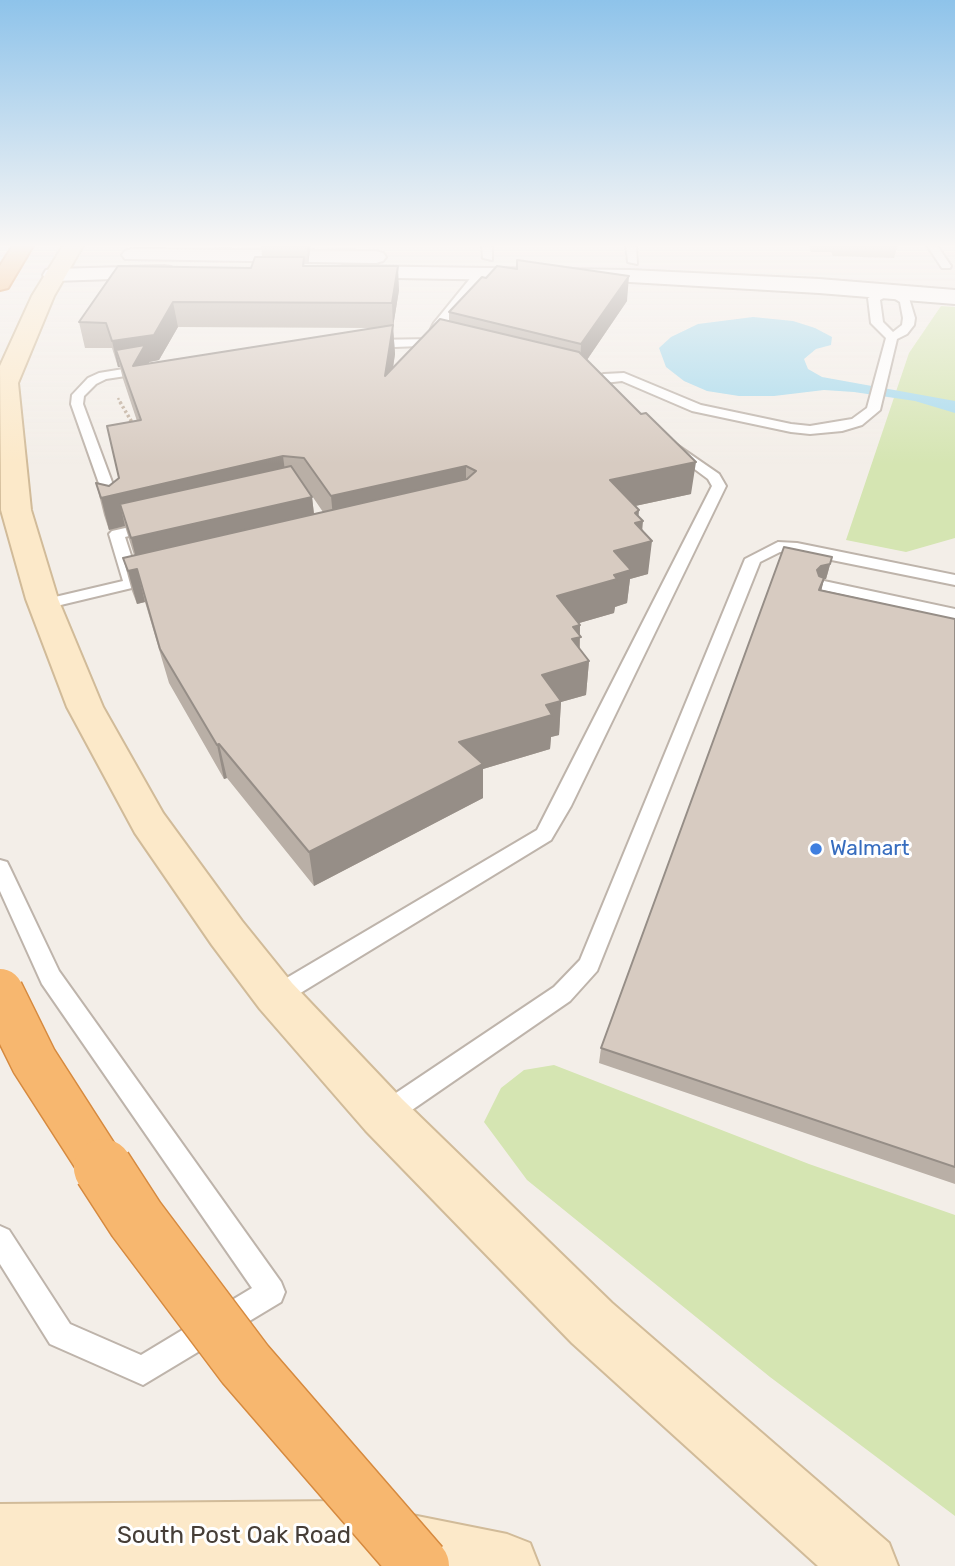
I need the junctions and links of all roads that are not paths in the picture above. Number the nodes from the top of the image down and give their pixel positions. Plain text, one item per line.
1 (33, 317) edge
2 (444, 317) edge
3 (876, 317) edge
4 (909, 317) edge
5 (892, 337) junction
6 (441, 341) junction
7 (357, 344) edge
8 (460, 346) edge
9 (157, 368) edge
10 (648, 387) junction
11 (3, 388) edge
12 (661, 436) edge
13 (116, 512) edge
14 (165, 522) edge
15 (171, 574) edge
16 (955, 580) edge
17 (132, 583) junction
18 (824, 586) edge
19 (44, 604) junction
20 (955, 614) edge
21 (0, 868) edge
22 (0, 992) edge
23 (276, 996) junction
24 (384, 1115) junction
25 (0, 1239) edge
26 (1, 1533) edge
27 (420, 1566) edge
28 (508, 1566) edge
29 (866, 1566) edge

1 - 11 main road
2 - 6 lane
3 - 5 lane
4 - 5 lane
5 - 10 lane
6 - 7 lane
6 - 8 lane
9 - 13 lane
10 - 10 lane
11 - 19 main road
12 - 23 lane
14 - 17 lane
15 - 17 lane
16 - 24 lane
17 - 19 lane
18 - 20 lane
19 - 23 main road
21 - 25 lane
22 - 27 highway, bridge
23 - 24 main road
24 - 29 main road
26 - 28 main road, South Post Oak Road

